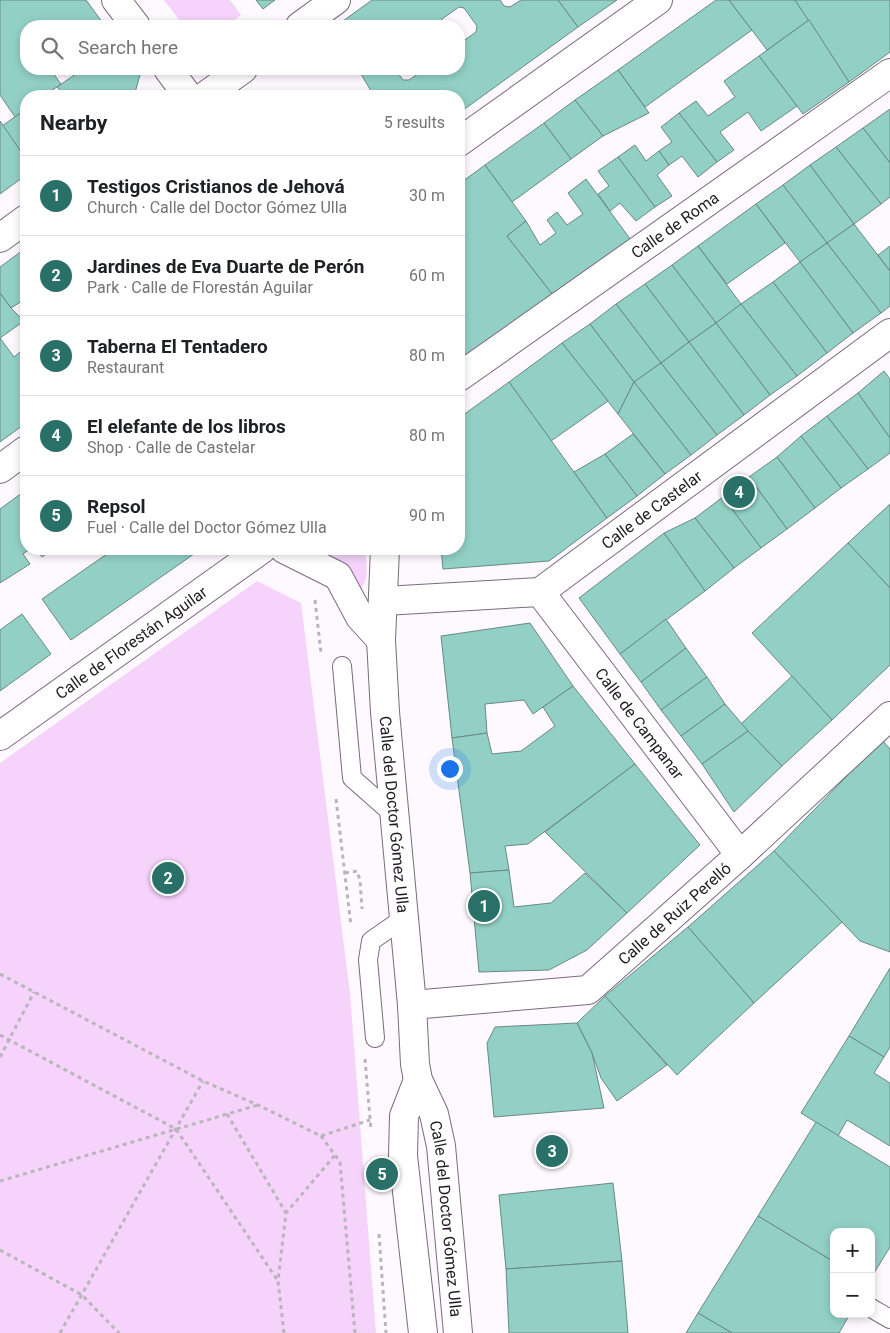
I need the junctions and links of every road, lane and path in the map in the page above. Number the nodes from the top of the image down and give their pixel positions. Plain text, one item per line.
1 (116, 0) edge
2 (336, 0) edge
3 (658, 0) edge
4 (131, 20) edge
5 (308, 20) edge
6 (890, 72) edge
7 (172, 75) edge
8 (235, 75) edge
9 (184, 90) edge
10 (213, 90) edge
11 (465, 138) edge
12 (20, 223) edge
13 (0, 238) edge
14 (890, 333) edge
15 (465, 373) edge
16 (20, 454) edge
17 (0, 469) edge
18 (254, 555) edge
19 (296, 555) edge
20 (386, 555) edge
21 (540, 592) junction
22 (384, 601) junction
23 (381, 640) junction
24 (320, 642) dead end
25 (322, 661) dead end
26 (342, 666) dead end
27 (890, 716) edge
28 (0, 736) edge
29 (335, 797) dead end
30 (394, 815) junction
31 (740, 855) junction
32 (345, 873) junction
33 (362, 909) dead end
34 (404, 918) junction
35 (352, 932) dead end
36 (0, 974) edge
37 (34, 992) junction
38 (412, 1005) junction
39 (0, 1035) edge
40 (10, 1040) junction
41 (370, 1044) joint
42 (0, 1057) edge
43 (366, 1069) dead end
44 (203, 1080) junction
45 (418, 1080) junction
46 (258, 1104) junction
47 (227, 1114) junction
48 (370, 1120) dead end
49 (176, 1129) junction
50 (321, 1136) junction
51 (335, 1155) junction
52 (0, 1181) edge
53 (286, 1213) junction
54 (0, 1250) edge
55 (278, 1281) junction
56 (82, 1295) junction
57 (875, 1310) edge
58 (890, 1319) edge
59 (60, 1333) edge
60 (119, 1333) edge
61 (284, 1333) edge
62 (355, 1333) edge
63 (423, 1333) edge
64 (458, 1333) edge

1 - 4 street
2 - 5 street
3 - 11 street
6 - 15 street, Calle de Roma
7 - 9 street
8 - 10 street
12 - 13 street
14 - 21 street, Calle de Castelar
16 - 17 street
18 - 28 street, Calle de Florestán Aguilar
19 - 23 street
20 - 22 street, Calle del Doctor Gómez Ulla
21 - 22 street
21 - 31 street, Calle de Campanar
22 - 23 street, Calle del Doctor Gómez Ulla
23 - 30 street, Calle del Doctor Gómez Ulla
24 - 25 path
26 - 30 lane
27 - 31 street, Calle de Ruiz Perelló
29 - 32 path
30 - 34 street, Calle del Doctor Gómez Ulla
31 - 38 street, Calle de Ruiz Perelló
32 - 33 path
32 - 35 path
34 - 38 street, Calle del Doctor Gómez Ulla
34 - 41 lane
36 - 37 path
37 - 40 path
37 - 44 path
38 - 45 street, Calle del Doctor Gómez Ulla
39 - 40 path
40 - 42 path
40 - 49 path
41 - 43 path
44 - 46 path
44 - 49 path
45 - 63 street, Calle del Doctor Gómez Ulla
45 - 64 street, Calle del Doctor Gómez Ulla
46 - 47 path
46 - 50 path
47 - 49 path
47 - 53 path
48 - 50 path
49 - 52 path
49 - 55 path
49 - 56 path
50 - 51 path
51 - 53 path
51 - 62 path
53 - 55 path
54 - 56 path
55 - 61 path
56 - 59 path
56 - 60 path
57 - 58 lane

